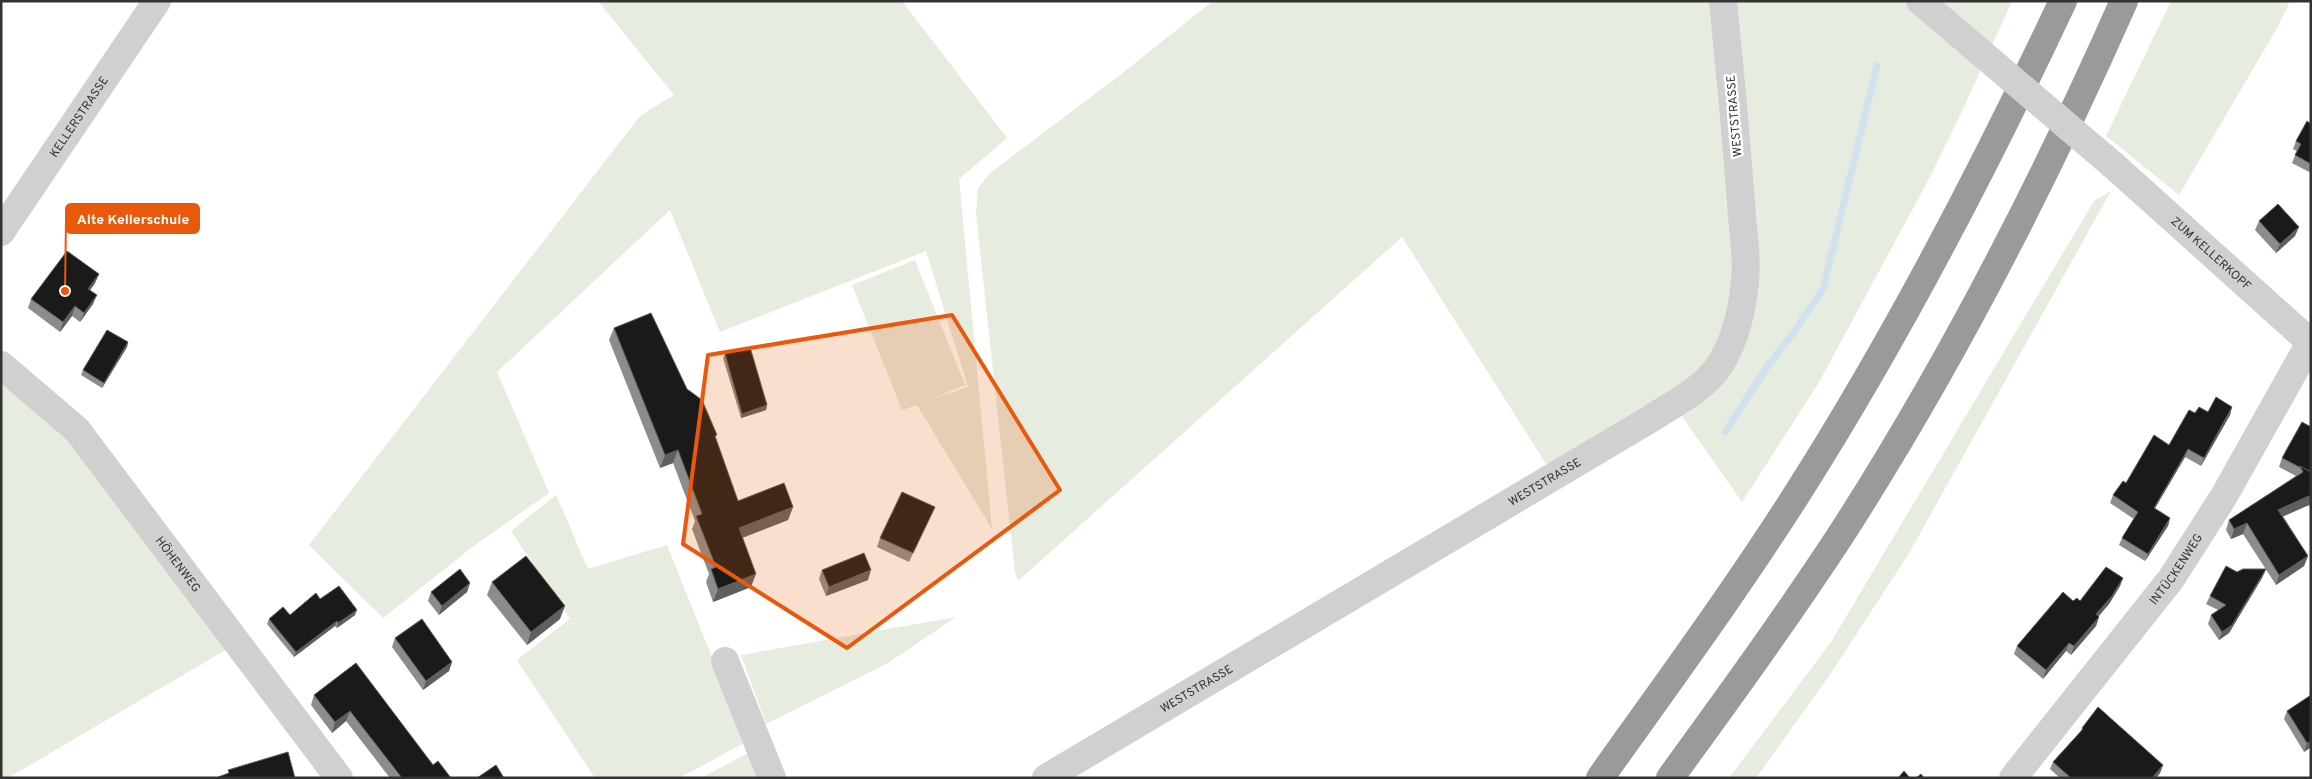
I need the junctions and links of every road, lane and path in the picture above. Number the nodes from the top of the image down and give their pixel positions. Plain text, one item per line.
1 (157, 1) edge
2 (1723, 1) edge
3 (1920, 1) edge
4 (2063, 1) edge
5 (2124, 1) edge
6 (1, 232) edge
7 (2310, 342) edge
8 (1, 364) edge
9 (725, 661) dead end
10 (339, 778) edge
11 (772, 778) edge
12 (1046, 778) edge
13 (1600, 778) edge
14 (1670, 778) edge
15 (2013, 778) edge

1 - 6 street, KELLERSTRASSE
2 - 12 street, WESTSTRASSE
3 - 7 street, ZUM KELLERKOPF, bridge
4 - 13 highway
5 - 14 highway
7 - 15 street, INTÜCKENWEG
8 - 10 street, HÖHENWEG
9 - 11 street

